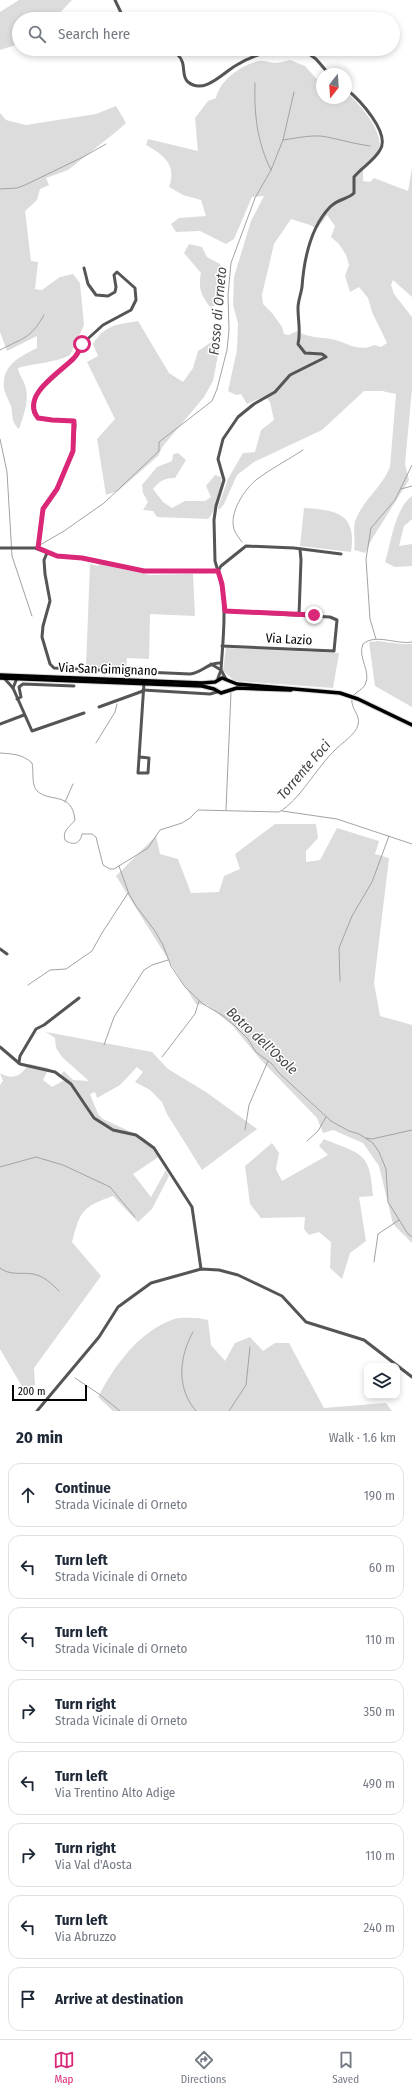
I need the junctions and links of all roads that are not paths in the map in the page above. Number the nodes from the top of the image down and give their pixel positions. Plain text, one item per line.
1 (115, 0) edge
2 (121, 12) edge
3 (178, 56) edge
4 (260, 56) edge
5 (312, 56) edge
6 (324, 68) edge
7 (352, 95) edge
8 (84, 268) dead end
9 (0, 548) edge
10 (38, 548) junction
11 (300, 549) junction
12 (47, 553) junction
13 (341, 554) dead end
14 (218, 571) junction
15 (225, 611) junction
16 (299, 615) junction
17 (222, 646) junction
18 (222, 657) junction
19 (215, 664) junction
20 (221, 664) junction
21 (221, 670) junction
22 (0, 675) edge
23 (2, 678) edge
24 (17, 678) junction
25 (218, 678) junction
26 (227, 680) junction
27 (215, 682) junction
28 (144, 683) junction
29 (74, 686) dead end
30 (12, 688) junction
31 (214, 689) junction
32 (143, 690) junction
33 (228, 690) junction
34 (318, 690) junction
35 (218, 692) junction
36 (17, 699) junction
37 (99, 707) dead end
38 (84, 713) dead end
39 (24, 715) junction
40 (0, 724) edge
41 (412, 725) edge
42 (140, 757) junction
43 (0, 949) edge
44 (8, 954) dead end
45 (79, 998) dead end
46 (0, 1047) edge
47 (20, 1064) junction
48 (201, 1269) junction
49 (412, 1376) edge
50 (37, 1411) edge

1 - 2 street
3 - 4 street
5 - 6 street
7 - 14 street
8 - 10 street
9 - 10 street
10 - 12 street
11 - 13 street
11 - 14 street
11 - 16 street
12 - 14 street
12 - 19 street
14 - 15 street
15 - 16 street
15 - 17 street
16 - 17 street, Via Lazio
17 - 18 street
18 - 19 street
18 - 20 street
19 - 20 street
19 - 21 street
20 - 21 street
21 - 25 street
21 - 26 street
22 - 27 main road, Via San Gimignano
23 - 24 main road, Via San Gimignano
23 - 30 street
24 - 28 main road, Via San Gimignano
24 - 30 street
25 - 26 main road
25 - 27 main road
26 - 33 main road
26 - 34 main road
27 - 31 main road
28 - 31 main road, Via San Gimignano
28 - 32 street
29 - 36 street
30 - 36 street
31 - 35 main road, Via San Gimignano
32 - 35 street
32 - 37 street
32 - 42 street
33 - 34 main road
33 - 35 main road
34 - 41 main road
36 - 39 street
38 - 39 street
39 - 40 street
42 - 42 street
43 - 44 street
45 - 47 street
46 - 47 street
47 - 48 street
48 - 49 street
48 - 50 street

